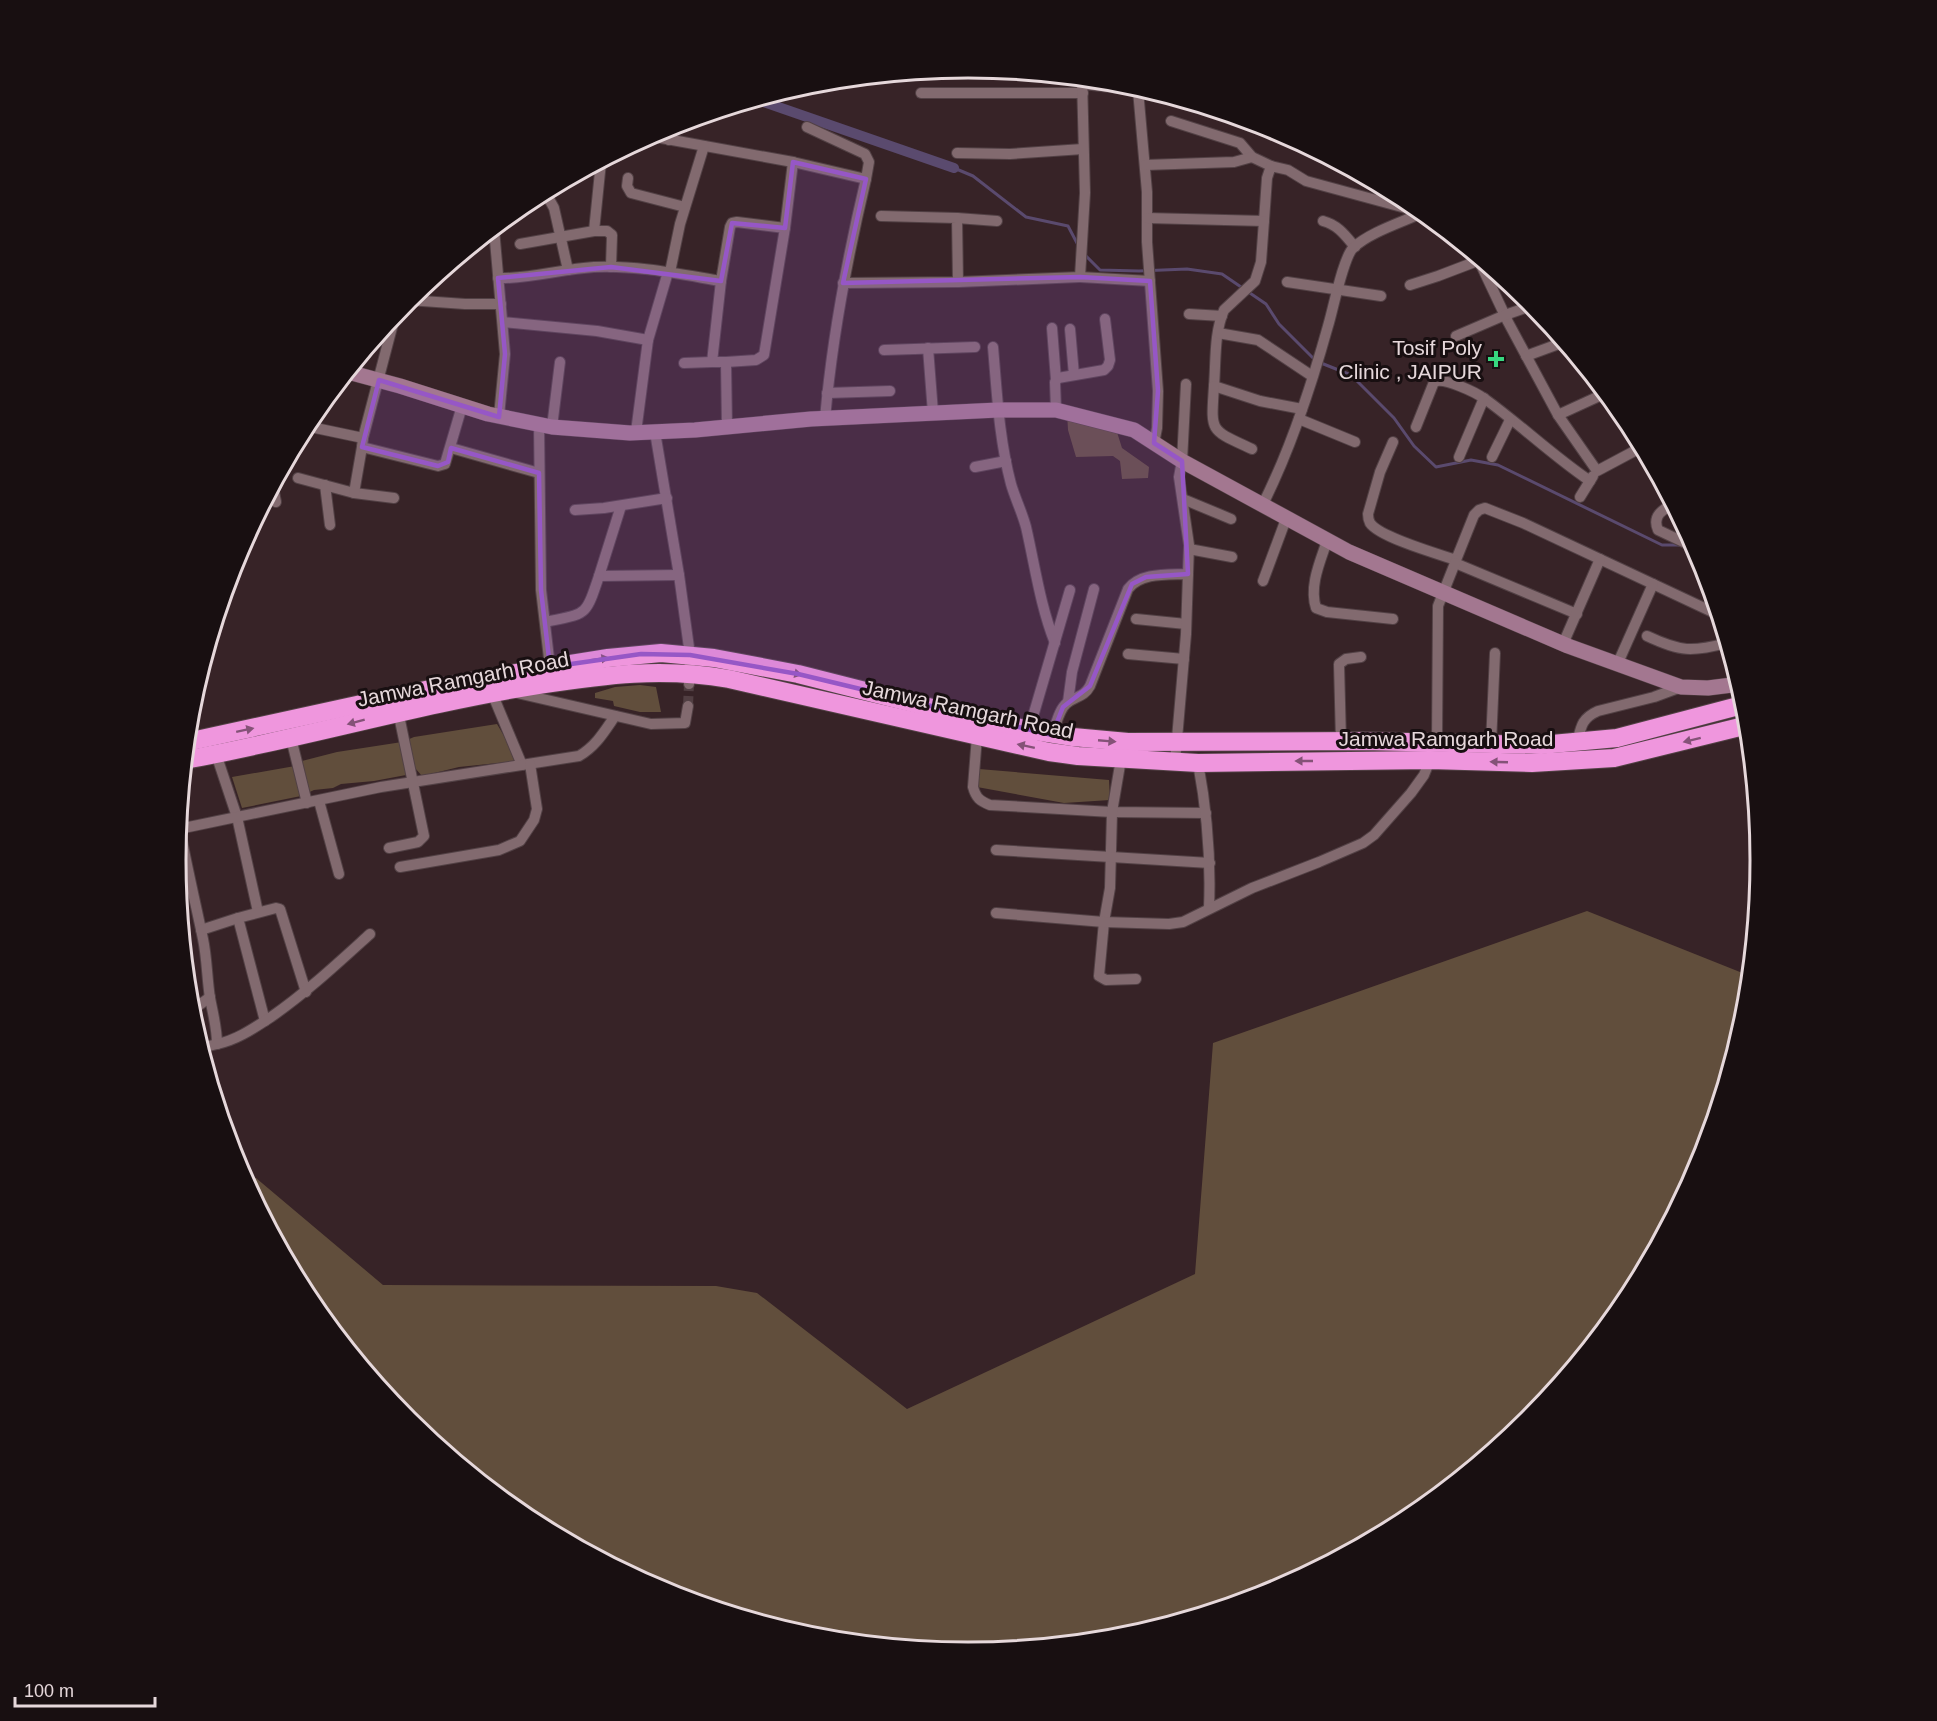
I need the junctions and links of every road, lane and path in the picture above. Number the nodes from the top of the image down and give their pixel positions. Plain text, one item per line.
1 (1074, 85) edge
2 (1083, 87) edge
3 (921, 93) dead end
4 (1139, 97) edge
5 (1171, 121) dead end
6 (807, 127) dead end
7 (666, 139) edge
8 (669, 140) joint
9 (704, 146) junction
10 (1083, 149) junction
11 (957, 153) dead end
12 (1252, 157) junction
13 (793, 162) junction
14 (1145, 165) junction
15 (1271, 166) junction
16 (600, 171) edge
17 (628, 178) dead end
18 (866, 180) junction
19 (549, 200) edge
20 (1397, 206) edge
21 (685, 207) junction
22 (881, 216) dead end
23 (1413, 217) edge
24 (957, 218) junction
25 (1147, 218) junction
26 (998, 221) dead end
27 (1264, 221) junction
28 (1323, 221) dead end
29 (785, 228) junction
30 (594, 231) junction
31 (560, 236) junction
32 (495, 238) edge
33 (520, 244) dead end
34 (1355, 246) junction
35 (1470, 260) edge
36 (611, 267) junction
37 (568, 270) junction
38 (669, 272) junction
39 (1485, 273) edge
40 (1150, 275) junction
41 (1080, 277) junction
42 (498, 278) junction
43 (721, 281) junction
44 (958, 282) junction
45 (1287, 282) dead end
46 (843, 283) junction
47 (1410, 285) dead end
48 (1338, 288) junction
49 (1381, 296) dead end
50 (422, 301) edge
51 (501, 304) junction
52 (1523, 309) edge
53 (1189, 314) dead end
54 (1505, 315) junction
55 (1222, 316) junction
56 (1105, 319) dead end
57 (502, 322) junction
58 (1052, 328) dead end
59 (1070, 328) dead end
60 (391, 333) edge
61 (1218, 333) junction
62 (1456, 336) dead end
63 (648, 340) junction
64 (1557, 345) edge
65 (975, 347) dead end
66 (993, 347) dead end
67 (928, 348) junction
68 (884, 350) dead end
69 (1526, 356) junction
70 (560, 362) dead end
71 (712, 362) junction
72 (726, 362) junction
73 (684, 363) dead end
74 (356, 374) edge
75 (1313, 374) junction
76 (1074, 375) junction
77 (379, 380) junction
78 (1056, 380) junction
79 (1186, 384) dead end
80 (1214, 386) junction
81 (890, 391) dead end
82 (827, 393) junction
83 (1598, 397) edge
84 (1484, 398) junction
85 (462, 406) junction
86 (998, 410) junction
87 (1056, 410) junction
88 (933, 413) junction
89 (1300, 414) junction
90 (1558, 415) junction
91 (499, 416) junction
92 (825, 419) junction
93 (1510, 420) junction
94 (545, 426) junction
95 (1416, 426) dead end
96 (727, 427) junction
97 (316, 429) edge
98 (636, 432) junction
99 (656, 432) junction
100 (363, 442) junction
101 (1355, 442) dead end
102 (1393, 442) dead end
103 (1154, 443) junction
104 (451, 448) junction
105 (1252, 449) dead end
106 (1635, 451) edge
107 (1459, 457) dead end
108 (1492, 457) dead end
109 (1182, 461) junction
110 (1006, 462) junction
111 (975, 467) dead end
112 (1597, 471) junction
113 (539, 473) junction
114 (298, 478) dead end
115 (1590, 481) junction
116 (325, 485) junction
117 (354, 492) junction
118 (1580, 497) dead end
119 (275, 498) edge
120 (394, 498) dead end
121 (667, 498) junction
122 (1183, 499) junction
123 (276, 502) dead end
124 (621, 506) junction
125 (1262, 506) junction
126 (1666, 507) edge
127 (575, 510) dead end
128 (1231, 519) dead end
129 (1286, 519) junction
130 (330, 525) dead end
131 (1327, 541) junction
132 (1682, 542) edge
133 (1189, 549) junction
134 (1232, 556) dead end
135 (1600, 560) junction
136 (1455, 561) junction
137 (1188, 574) junction
138 (679, 575) junction
139 (599, 576) junction
140 (1263, 581) dead end
141 (1653, 584) junction
142 (1094, 589) dead end
143 (1070, 590) dead end
144 (1443, 591) junction
145 (1709, 611) edge
146 (1577, 614) junction
147 (1136, 619) dead end
148 (1393, 619) dead end
149 (545, 622) junction
150 (1186, 624) junction
151 (1647, 636) dead end
152 (1055, 642) junction
153 (1563, 644) junction
154 (1720, 645) edge
155 (1495, 653) dead end
156 (1128, 654) dead end
157 (690, 655) junction
158 (1362, 657) dead end
159 (1184, 659) junction
160 (1617, 665) junction
161 (550, 667) junction
162 (690, 679) junction
163 (1731, 685) edge
164 (1681, 687) junction
165 (499, 692) junction
166 (1068, 702) junction
167 (688, 706) tunnel mouth
168 (1736, 708) edge
169 (398, 711) junction
170 (615, 716) junction
171 (1739, 727) edge
172 (1029, 730) junction
173 (1052, 735) junction
174 (977, 736) junction
175 (291, 738) junction
176 (196, 740) edge
177 (1341, 741) junction
178 (1577, 742) junction
179 (1437, 743) junction
180 (1491, 744) junction
181 (1176, 752) junction
182 (216, 754) junction
183 (193, 758) edge
184 (1121, 759) junction
185 (1430, 760) junction
186 (1198, 763) junction
187 (526, 765) junction
188 (413, 781) junction
189 (319, 801) junction
190 (307, 803) junction
191 (1112, 812) junction
192 (1206, 813) junction
193 (237, 817) junction
194 (187, 826) edge
195 (389, 848) dead end
196 (996, 850) dead end
197 (1111, 858) junction
198 (186, 861) edge
199 (1209, 863) junction
200 (400, 867) dead end
201 (339, 874) dead end
202 (1209, 908) junction
203 (258, 912) junction
204 (996, 913) dead end
205 (238, 918) junction
206 (1104, 922) junction
207 (201, 930) junction
208 (370, 934) dead end
209 (1136, 979) dead end
210 (306, 992) junction
211 (210, 997) junction
212 (200, 1005) edge
213 (265, 1021) junction
214 (218, 1044) junction
215 (209, 1046) edge

1 - 3 street
2 - 10 street
4 - 14 street
5 - 12 street
6 - 18 street
7 - 8 street
8 - 9 street
9 - 13 street
9 - 21 street
10 - 11 street
10 - 41 street
12 - 14 street
12 - 15 street
13 - 18 street
13 - 29 street
14 - 25 street
15 - 20 street
15 - 27 street
16 - 30 street
17 - 21 street
18 - 46 street
19 - 31 street
21 - 38 street
22 - 24 street
23 - 34 street
24 - 26 street
24 - 44 street
25 - 27 street
25 - 40 street
27 - 55 street
28 - 34 street
29 - 43 street
29 - 72 street
30 - 31 street
30 - 36 street
31 - 33 street
31 - 37 street
32 - 42 street
34 - 48 street
35 - 47 street
36 - 37 street
36 - 38 street
37 - 42 street
38 - 43 street
38 - 63 street
39 - 54 street
40 - 41 street
40 - 103 street
41 - 44 street
42 - 51 street
43 - 71 street
44 - 46 street
45 - 48 street
46 - 82 street
48 - 49 street
48 - 75 street
50 - 51 street
51 - 57 street
52 - 54 street
53 - 55 street
54 - 62 street
54 - 69 street
55 - 61 street
56 - 76 street
57 - 63 street
57 - 91 street
58 - 78 street
59 - 76 street
60 - 77 street
61 - 75 street
61 - 80 street
63 - 98 street
64 - 69 street
65 - 67 street
66 - 86 street
67 - 68 street
67 - 88 street
69 - 90 street
70 - 94 street
71 - 72 street
71 - 73 street
72 - 96 street
74 - 77 street
75 - 89 street
76 - 78 street
77 - 85 street
77 - 100 street
78 - 87 street
79 - 109 street
80 - 89 street
80 - 105 street
81 - 82 street
82 - 92 street
83 - 90 street
84 - 93 street
84 - 95 street
84 - 107 street
85 - 91 street
85 - 104 street
86 - 87 street
86 - 88 street
86 - 110 street
87 - 103 street
88 - 92 street
89 - 101 street
89 - 125 street
90 - 112 street
91 - 94 street
92 - 96 street
93 - 108 street
93 - 115 street
94 - 98 street
94 - 113 street
96 - 99 street
97 - 100 street
98 - 99 street
99 - 121 street
100 - 104 street
100 - 117 street
102 - 136 street
103 - 109 street
104 - 113 street
106 - 112 street
109 - 122 street
109 - 125 street
110 - 111 street
110 - 152 street
112 - 115 street
113 - 149 street
114 - 116 street
115 - 118 street
116 - 117 street
116 - 130 street
117 - 120 street
119 - 123 street
121 - 124 street
121 - 138 street
122 - 128 street
122 - 133 street
124 - 127 street
124 - 139 street
125 - 129 street
126 - 132 street
129 - 131 street
129 - 140 street
131 - 144 street
131 - 148 street
133 - 134 street
133 - 137 street
135 - 136 street
135 - 141 street
135 - 146 street
136 - 144 street
136 - 146 street
137 - 150 street
137 - 166 street
138 - 139 street
138 - 157 street
139 - 149 street
141 - 145 street
141 - 160 street
142 - 166 street
143 - 152 street
144 - 153 street
144 - 179 street
146 - 153 street
147 - 150 street
149 - 161 street
150 - 159 street
151 - 154 street
152 - 172 street
153 - 160 street
155 - 180 street
156 - 159 street
161 -> 157 highway, Jamwa Ramgarh Road
157 - 162 street
157 -> 172 highway, Jamwa Ramgarh Road
158 - 177 street
159 - 181 street
160 - 164 street
176 -> 161 highway, Jamwa Ramgarh Road
162 - 165 highway, Jamwa Ramgarh Road
162 - 174 highway, Jamwa Ramgarh Road
163 - 164 street
164 - 178 street
165 - 169 highway, Jamwa Ramgarh Road
165 - 170 street
165 - 187 street
166 - 173 street
167 - 170 street
168 - 178 highway, Jamwa Ramgarh Road
169 -> 175 highway, Jamwa Ramgarh Road
169 - 188 street
170 - 187 street
171 -> 185 highway, Jamwa Ramgarh Road
172 - 173 highway, Jamwa Ramgarh Road
173 -> 181 highway, Jamwa Ramgarh Road
184 -> 174 highway, Jamwa Ramgarh Road
174 - 191 street
175 - 182 highway, Jamwa Ramgarh Road
175 - 190 street
177 - 179 highway, Jamwa Ramgarh Road
177 - 181 highway, Jamwa Ramgarh Road
178 - 180 highway, Jamwa Ramgarh Road
179 - 180 highway, Jamwa Ramgarh Road
181 - 184 highway, Jamwa Ramgarh Road
181 - 186 highway, Jamwa Ramgarh Road
182 - 183 highway, Jamwa Ramgarh Road
182 - 193 street
184 - 191 street
185 -> 186 highway, Jamwa Ramgarh Road
185 - 202 street
186 - 192 street
187 - 188 street
187 - 200 street
188 - 189 street
188 - 195 street
189 - 190 street
189 - 201 street
190 - 193 street
191 - 192 street
191 - 197 street
192 - 199 street
193 - 194 street
193 - 203 street
196 - 197 street
197 - 199 street
197 - 206 street
198 - 207 street
199 - 202 street
202 - 206 street
203 - 205 street
203 - 210 street
204 - 206 street
205 - 207 street
205 - 213 street
206 - 209 street
207 - 211 street
208 - 210 street
210 - 213 street
211 - 212 street
211 - 214 street
213 - 214 street
214 - 215 street

